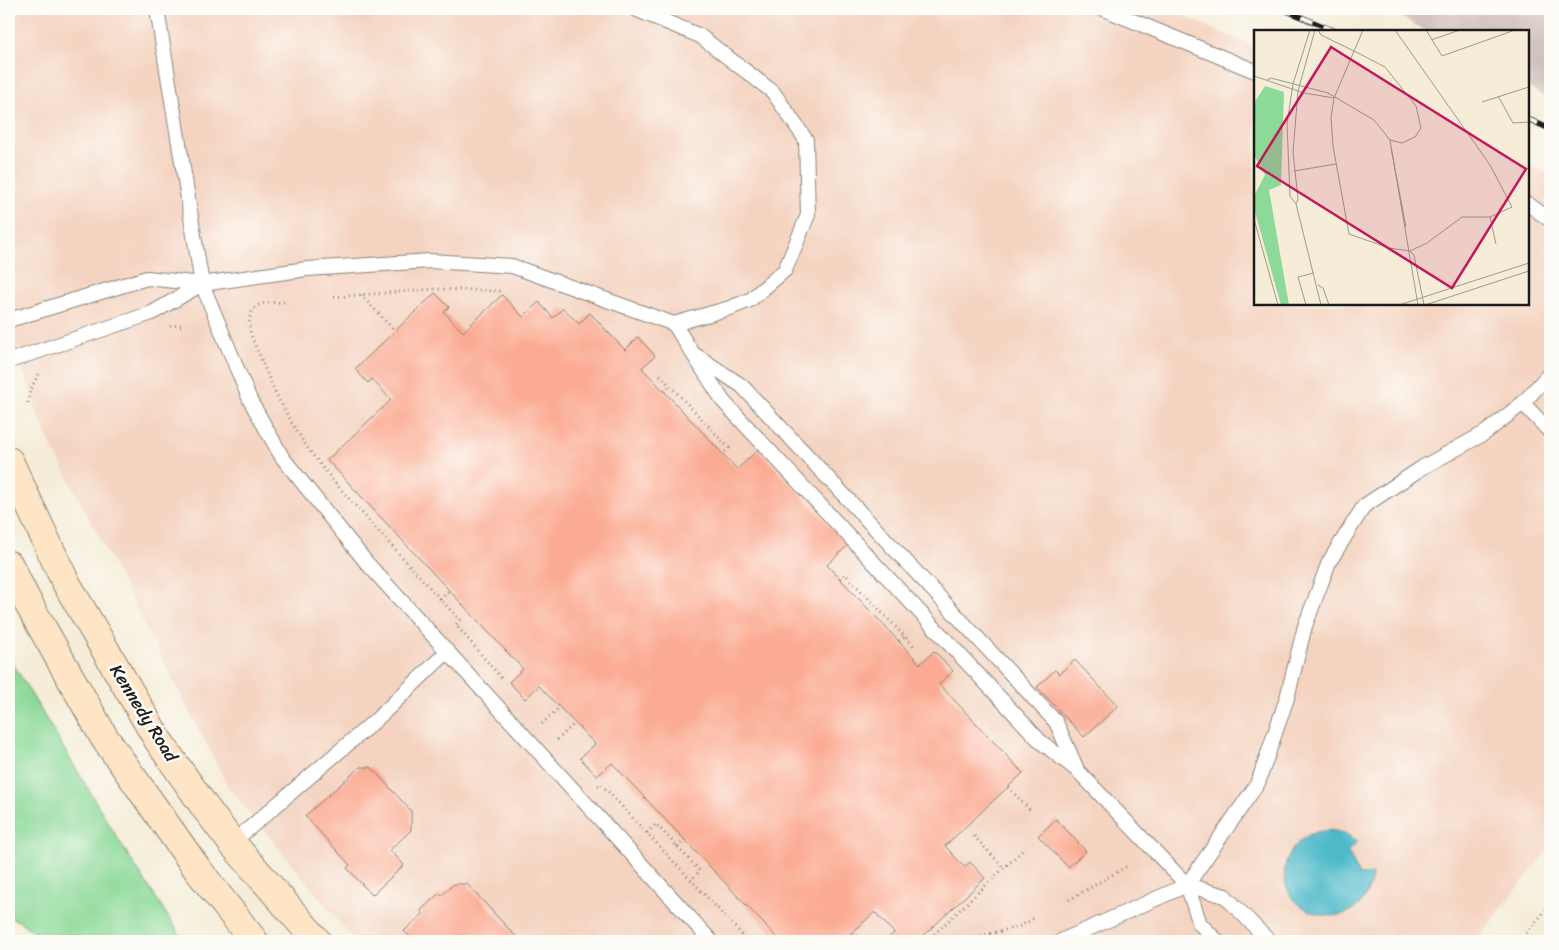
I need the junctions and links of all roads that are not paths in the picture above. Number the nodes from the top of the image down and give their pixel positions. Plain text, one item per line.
1 (158, 9) edge
2 (634, 9) edge
3 (1104, 9) edge
4 (1254, 71) edge
5 (1529, 205) edge
6 (1550, 220) edge
7 (202, 284) junction
8 (9, 320) edge
9 (674, 324) junction
10 (692, 353) junction
11 (9, 362) edge
12 (1550, 373) edge
13 (1523, 403) junction
14 (1550, 432) edge
15 (9, 461) edge
16 (9, 565) edge
17 (447, 652) junction
18 (1077, 770) junction
19 (232, 843) junction
20 (1187, 885) junction
21 (254, 941) edge
22 (317, 941) edge
23 (710, 941) edge
24 (1061, 941) edge
25 (1217, 941) edge
26 (1269, 941) edge

1 - 7 lane
2 - 9 lane
3 - 4 lane
5 - 6 lane
7 - 8 lane
7 - 9 lane
7 - 11 lane
7 - 17 lane
9 - 10 lane
10 - 18 lane
10 - 18 lane
12 - 13 lane
13 - 14 lane
13 - 20 lane
15 - 19 main road, Kennedy Road
16 - 21 main road
17 - 19 lane
17 - 23 lane
18 - 20 lane
19 - 22 main road, Kennedy Road
20 - 24 lane
20 - 25 lane
20 - 26 lane

